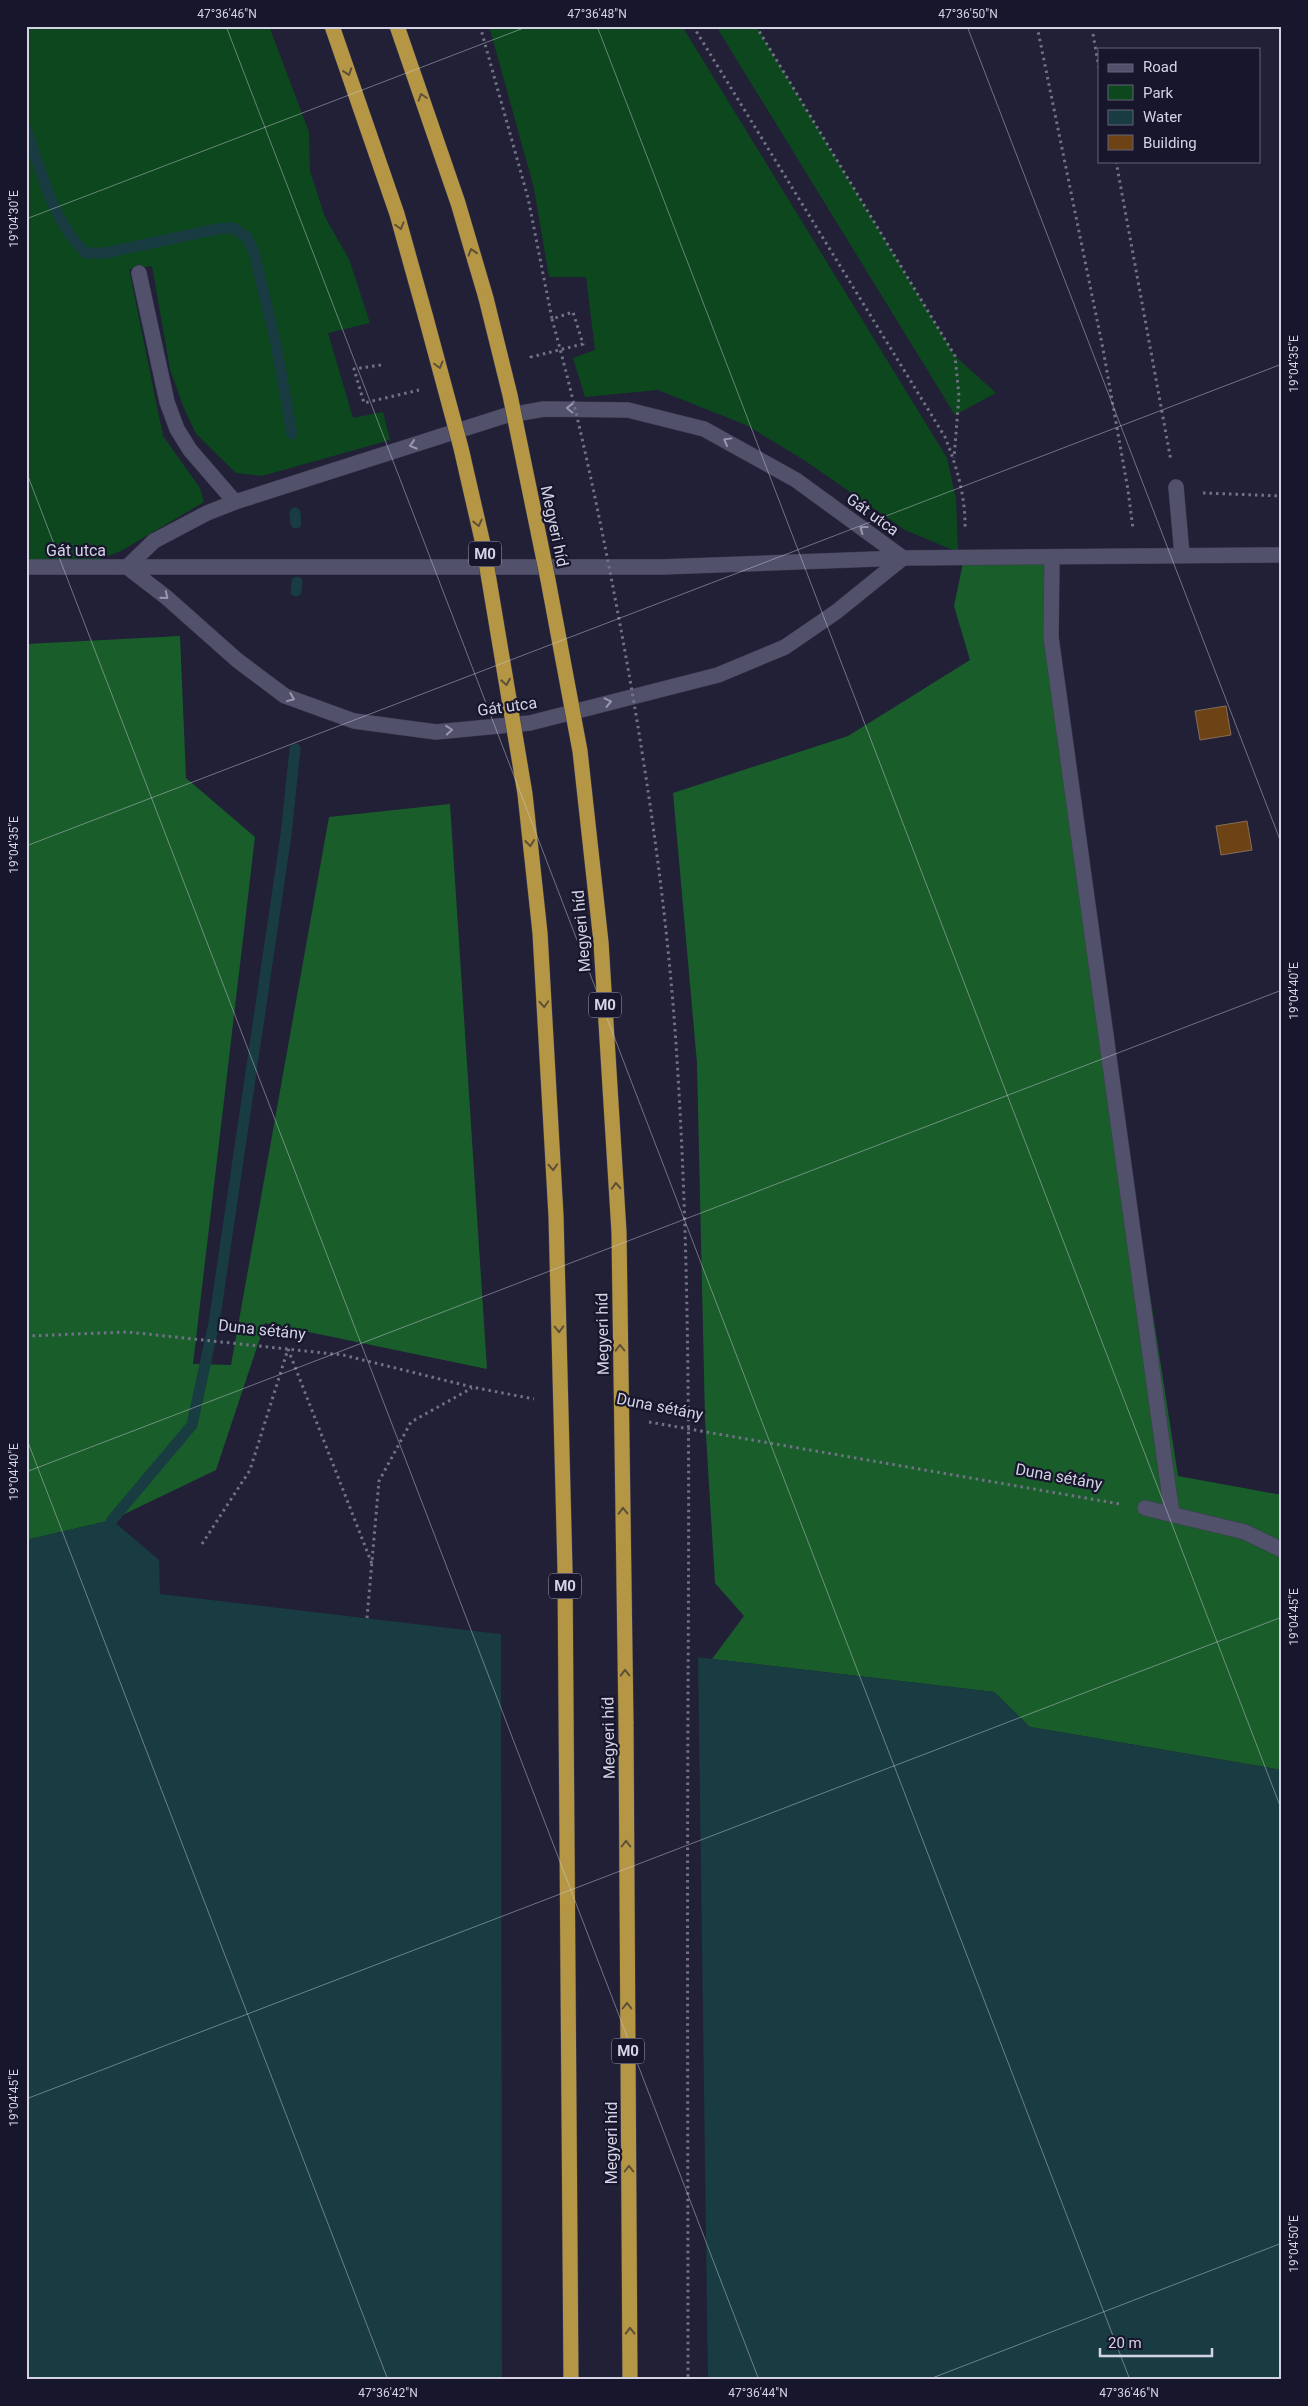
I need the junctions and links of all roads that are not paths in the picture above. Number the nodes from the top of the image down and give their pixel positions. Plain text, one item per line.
1 (332, 26) edge
2 (397, 26) edge
3 (139, 273) dead end
4 (1176, 487) road end
5 (235, 502) junction
6 (1182, 555) junction
7 (1282, 555) edge
8 (903, 558) junction
9 (1052, 558) junction
10 (127, 567) junction
11 (26, 568) edge
12 (1145, 1508) road end
13 (1172, 1514) junction
14 (1282, 1550) edge
15 (572, 2380) edge
16 (630, 2380) edge

1 -> 15 highway, M0, bridge
16 -> 2 highway, Megyeri híd / M0, bridge
3 - 5 street
4 - 6 street
8 -> 5 street, Gát utca
5 - 10 street, Gát utca
6 - 7 street, Gát utca
6 - 9 street, Gát utca
8 - 9 street, Gát utca
8 - 10 street
10 -> 8 street, Gát utca
9 - 13 street
10 - 11 street, Gát utca
12 - 13 street
13 - 14 street

